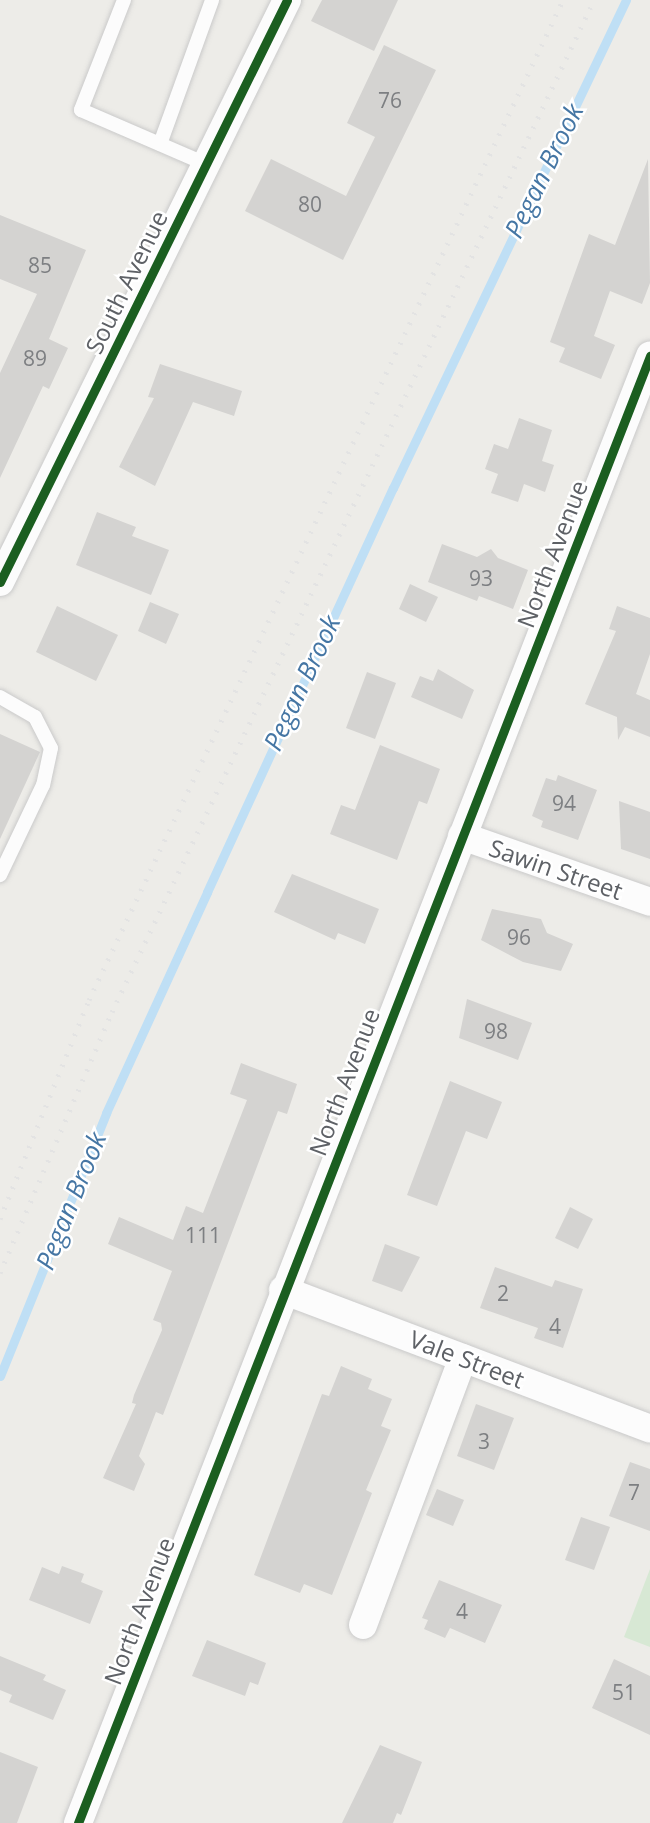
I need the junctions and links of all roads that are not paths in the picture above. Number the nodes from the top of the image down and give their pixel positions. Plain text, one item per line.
1 (124, 0) edge
2 (212, 0) edge
3 (287, 0) edge
4 (160, 144) junction
5 (206, 164) junction
6 (650, 356) edge
7 (644, 389) edge
8 (0, 582) edge
9 (0, 697) edge
10 (462, 835) junction
11 (0, 875) edge
12 (650, 902) edge
13 (283, 1290) junction
14 (463, 1358) junction
15 (650, 1429) edge
16 (363, 1625) dead end
17 (78, 1823) edge

1 - 4 lane
2 - 4 lane
3 - 5 street, South Avenue
4 - 5 lane
5 - 8 street, South Avenue
6 - 7 street, North Avenue
7 - 10 street, North Avenue
9 - 11 lane
10 - 12 street, Sawin Street
10 - 13 street, North Avenue
13 - 14 street, Vale Street
13 - 17 street, North Avenue
14 - 15 street, Vale Street
14 - 16 street

